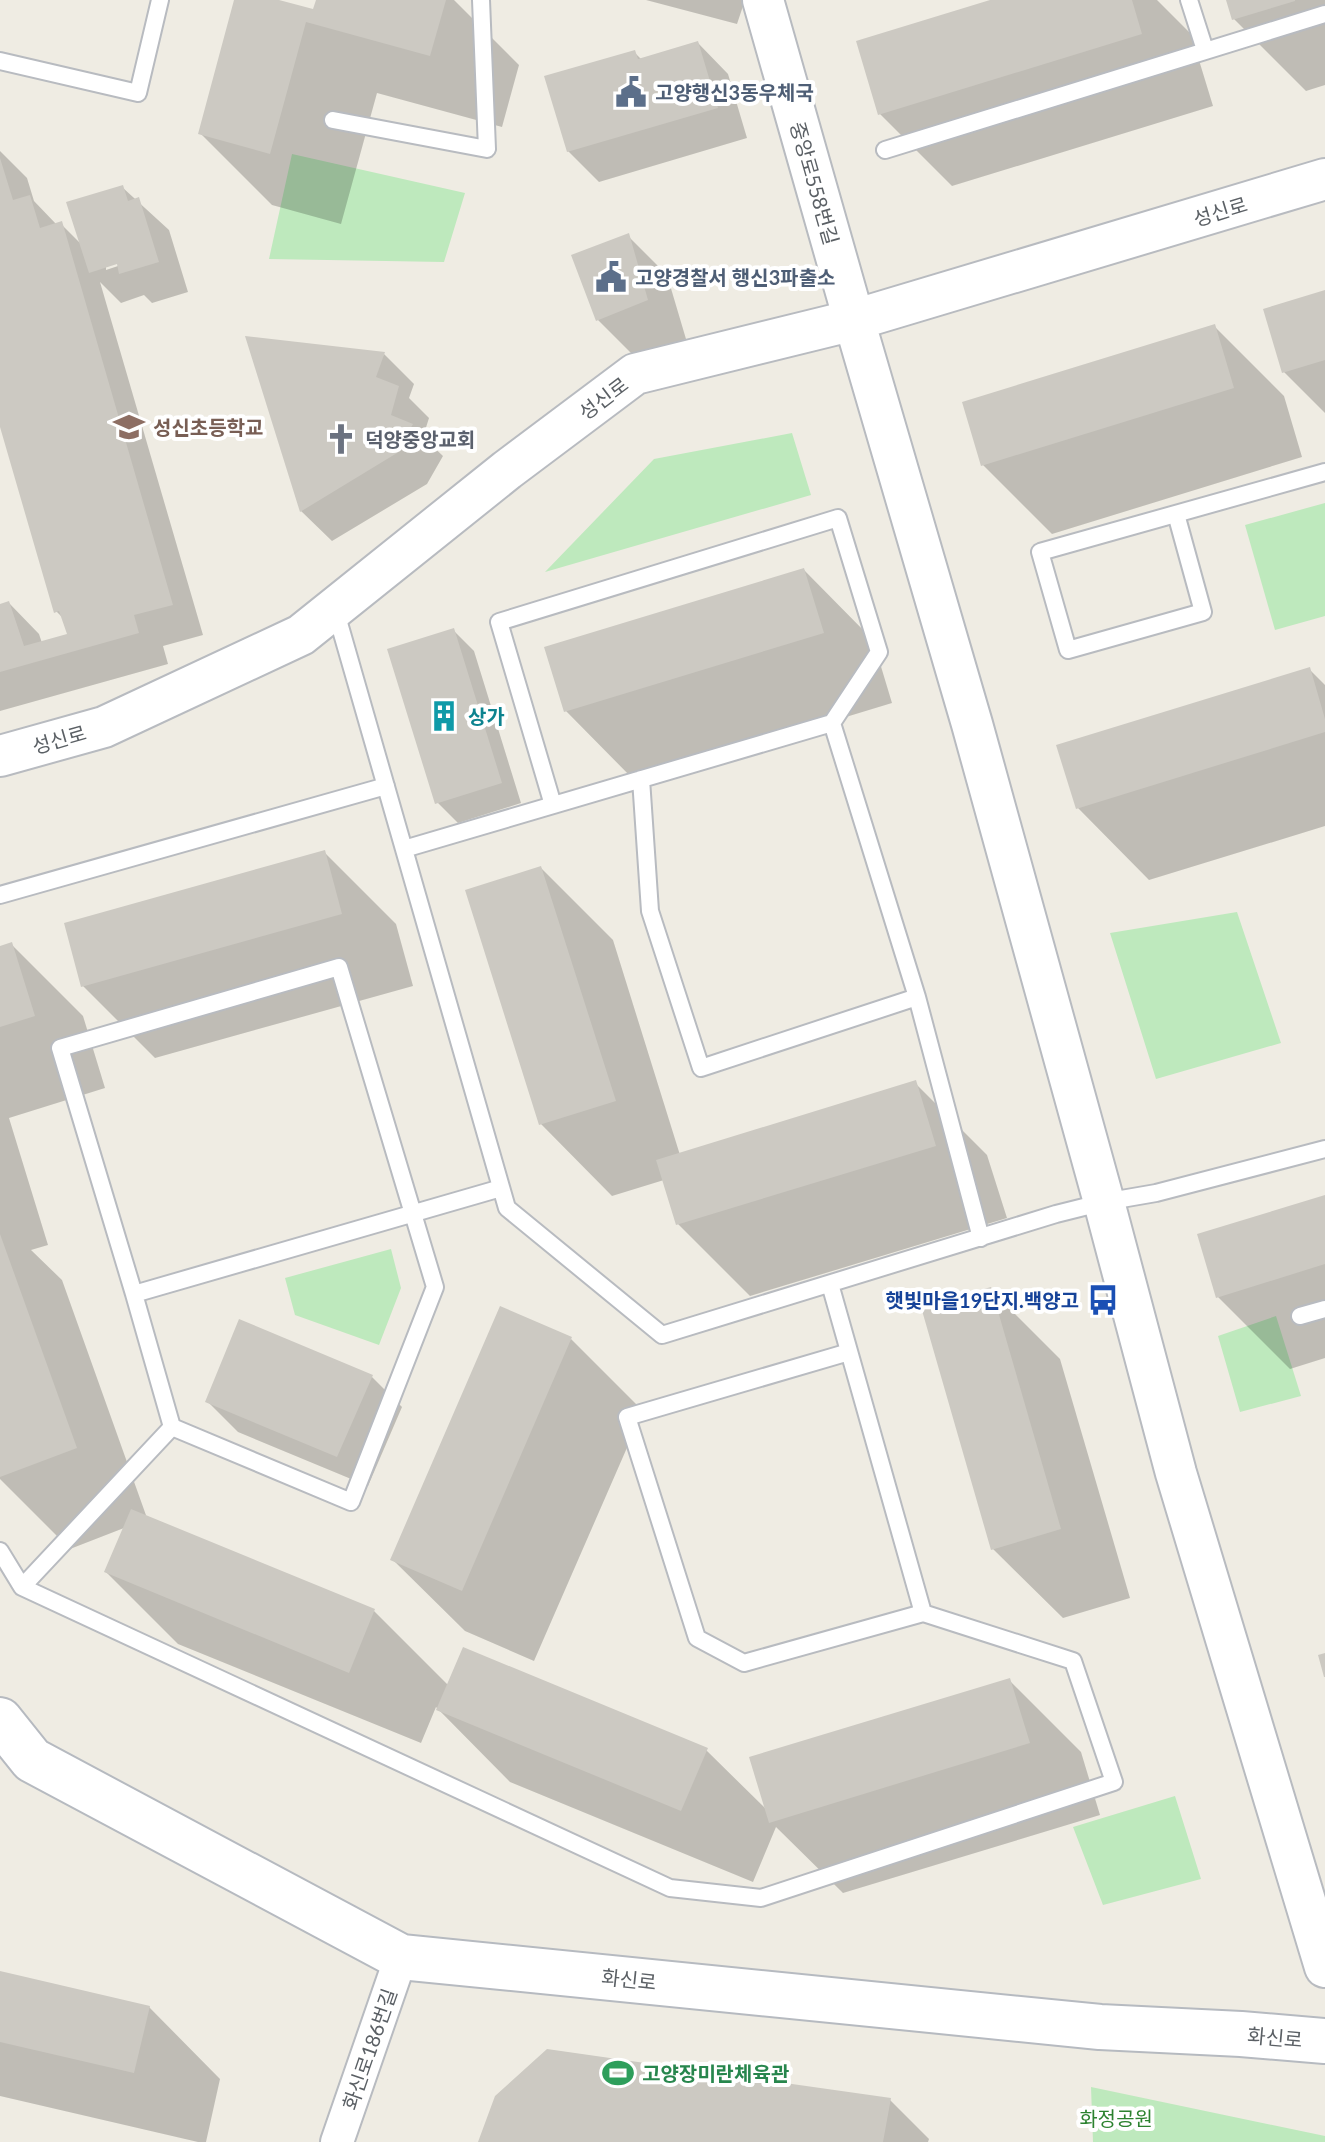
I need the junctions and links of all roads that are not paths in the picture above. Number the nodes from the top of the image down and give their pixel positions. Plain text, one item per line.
1 (160, 0) edge
2 (481, 0) edge
3 (763, 0) edge
4 (1189, 0) edge
5 (1325, 14) edge
6 (1205, 50) junction
7 (0, 61) edge
8 (333, 120) dead end
9 (885, 150) dead end
10 (1325, 179) edge
11 (854, 320) junction
12 (1325, 472) edge
13 (1176, 514) junction
14 (335, 609) junction
15 (832, 723) junction
16 (0, 756) edge
17 (641, 779) junction
18 (386, 786) junction
19 (553, 805) junction
20 (404, 849) junction
21 (0, 895) edge
22 (917, 997) junction
23 (1325, 1149) edge
24 (501, 1188) junction
25 (1104, 1202) junction
26 (414, 1214) junction
27 (981, 1238) junction
28 (830, 1284) junction
29 (134, 1294) junction
30 (1325, 1309) edge
31 (1300, 1316) dead end
32 (849, 1352) junction
33 (172, 1427) junction
34 (0, 1551) edge
35 (22, 1587) junction
36 (923, 1613) junction
37 (0, 1720) edge
38 (401, 1957) junction
39 (1325, 1967) edge
40 (1325, 2041) edge
41 (337, 2142) edge

1 - 7 lane
2 - 8 lane
3 - 11 street, 중앙로558번길
4 - 6 lane
5 - 6 lane
6 - 9 lane
10 - 11 street, 성신로
11 - 14 street, 성신로
11 - 25 street, 중앙로558번길
12 - 13 lane
13 - 13 lane
14 - 16 street, 성신로
14 - 18 lane
15 - 17 lane
15 - 19 lane
15 - 22 lane
17 - 19 lane
17 - 22 lane
18 - 20 lane
18 - 21 lane
19 - 20 lane
20 - 24 lane
22 - 27 lane
23 - 25 lane
24 - 26 lane
24 - 28 lane
25 - 27 lane
25 - 39 street, 중앙로558번길
26 - 29 lane
26 - 29 lane
26 - 33 lane
27 - 28 lane
28 - 32 lane
29 - 33 lane
30 - 31 lane
32 - 36 lane
32 - 36 lane
33 - 35 lane
34 - 35 lane
35 - 36 lane
37 - 38 main road, 화신로
38 - 40 main road, 화신로
38 - 41 street, 화신로186번길

